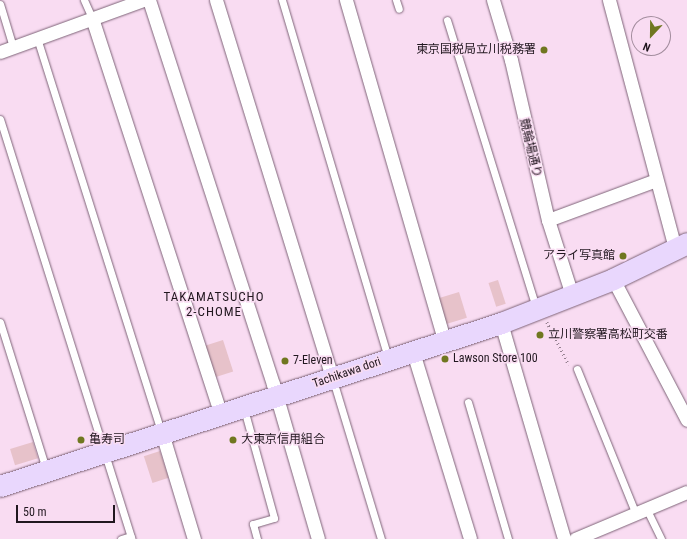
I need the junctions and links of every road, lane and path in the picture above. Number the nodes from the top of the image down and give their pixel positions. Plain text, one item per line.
1 (84, 0) edge
2 (143, 0) edge
3 (149, 0) edge
4 (216, 0) edge
5 (282, 0) edge
6 (346, 0) edge
7 (396, 0) edge
8 (493, 0) edge
9 (609, 0) edge
10 (0, 4) edge
11 (399, 10) dead end
12 (92, 18) junction
13 (447, 20) dead end
14 (37, 38) junction
15 (13, 47) junction
16 (0, 52) edge
17 (0, 119) edge
18 (656, 180) junction
19 (548, 220) junction
20 (681, 246) edge
21 (614, 279) junction
22 (572, 295) junction
23 (541, 314) junction
24 (0, 322) edge
25 (501, 323) junction
26 (445, 342) junction
27 (413, 352) junction
28 (388, 359) junction
29 (577, 369) joint
30 (332, 378) junction
31 (277, 396) junction
32 (468, 402) dead end
33 (244, 407) junction
34 (221, 415) junction
35 (687, 420) edge
36 (162, 434) junction
37 (103, 452) junction
38 (46, 471) junction
39 (0, 486) edge
40 (687, 492) edge
41 (641, 512) junction
42 (131, 537) edge
43 (121, 539) edge
44 (194, 539) edge
45 (257, 539) edge
46 (318, 539) edge
47 (381, 539) edge
48 (470, 539) edge
49 (508, 539) edge
50 (564, 539) edge
51 (576, 539) edge
52 (661, 539) edge

1 - 12 lane
2 - 12 street
3 - 31 street
4 - 30 street
5 - 28 lane
6 - 26 street
7 - 11 lane
8 - 19 street, 競輪場通り
9 - 18 street
10 - 15 lane
12 - 14 street
12 - 34 street
13 - 23 lane
14 - 15 street
14 - 36 lane
15 - 16 street
17 - 37 lane
18 - 19 street
18 - 20 street
19 - 22 street, 競輪場通り
20 - 21 main road, Tachikawa dori
21 - 22 main road, Tachikawa dori
21 - 35 street
22 - 23 main road, Tachikawa dori
23 - 25 main road, Tachikawa dori
23 - 29 path
24 - 38 lane
25 - 26 main road, Tachikawa dori
25 - 50 street
26 - 27 main road, Tachikawa dori
27 - 28 main road, Tachikawa dori
27 - 48 street
28 - 30 main road, Tachikawa dori
29 - 41 lane
30 - 31 main road, Tachikawa dori
30 - 47 lane
31 - 33 main road, Tachikawa dori
31 - 46 street
32 - 49 lane
33 - 34 main road, Tachikawa dori
33 - 45 lane
34 - 36 main road, Tachikawa dori
36 - 37 main road, Tachikawa dori
36 - 44 street
37 - 38 main road, Tachikawa dori
37 - 42 lane
38 - 39 main road, Tachikawa dori
40 - 41 street
41 - 51 street
41 - 52 lane
42 - 43 lane

